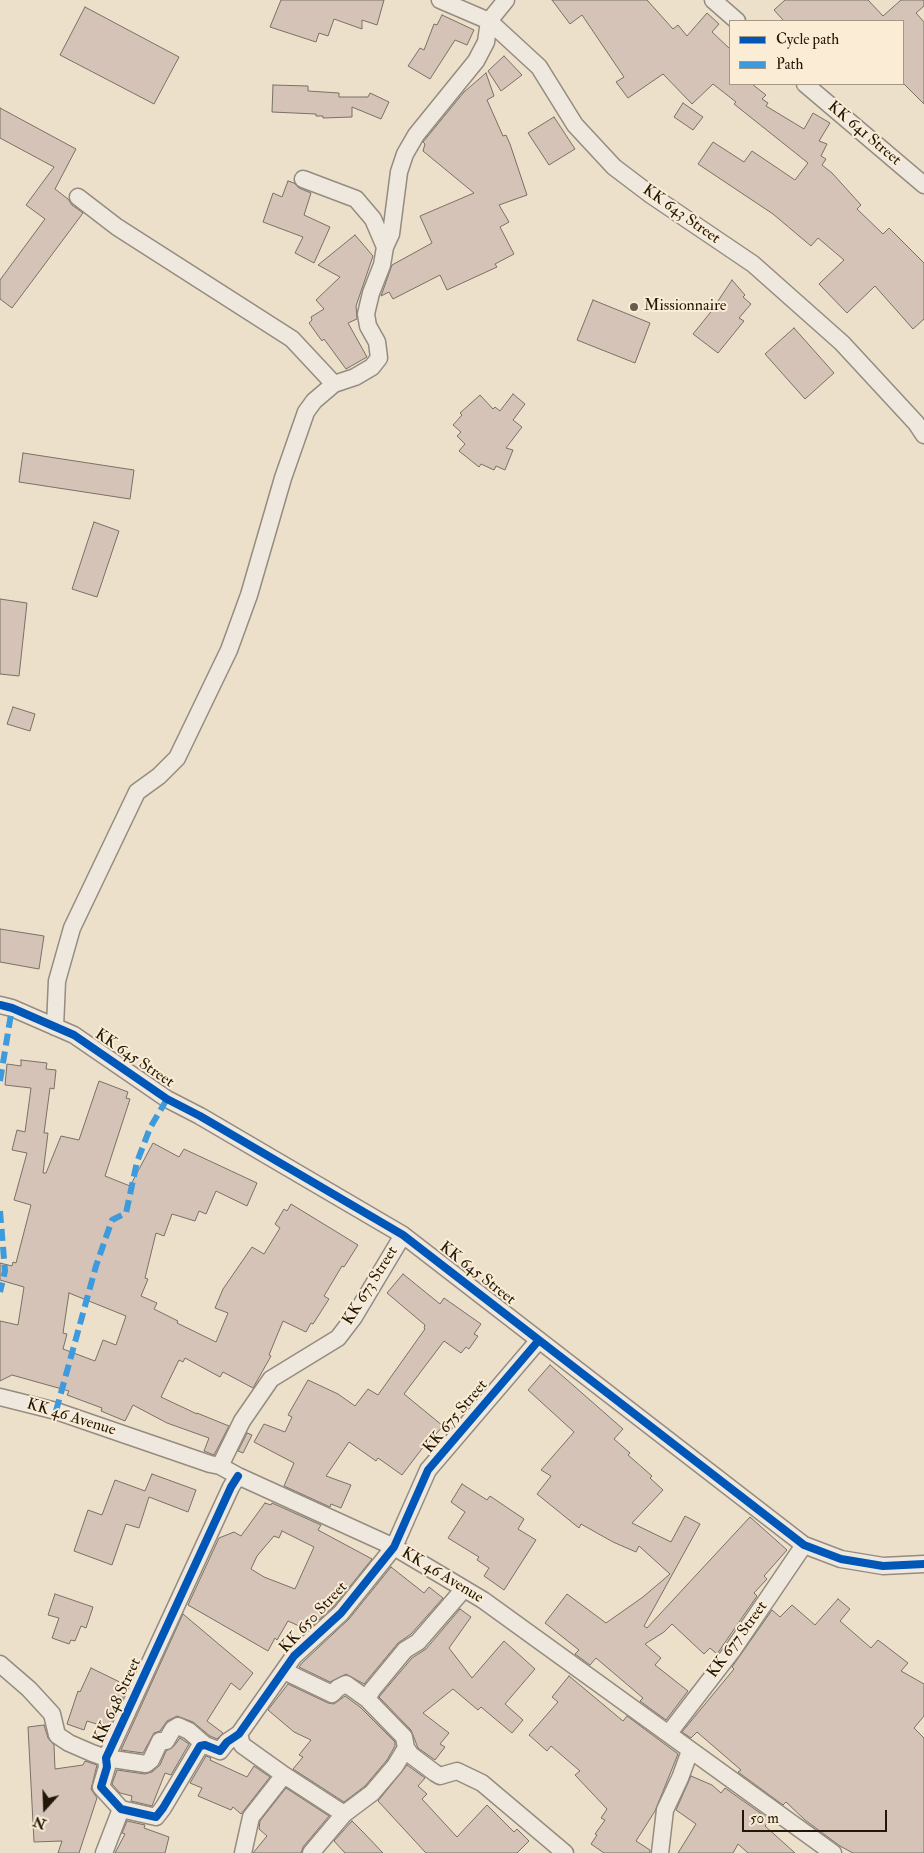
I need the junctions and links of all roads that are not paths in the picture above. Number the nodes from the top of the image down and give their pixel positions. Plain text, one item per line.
1 (440, 0) edge
2 (506, 0) edge
3 (713, 0) edge
4 (736, 20) edge
5 (489, 21) junction
6 (806, 85) edge
7 (303, 179) dead end
8 (924, 185) edge
9 (78, 197) dead end
10 (385, 247) junction
11 (334, 384) junction
12 (924, 435) edge
13 (0, 1006) edge
14 (55, 1027) junction
15 (403, 1235) junction
16 (539, 1340) junction
17 (0, 1397) edge
18 (220, 1466) junction
19 (238, 1476) junction
20 (804, 1545) junction
21 (394, 1547) junction
22 (924, 1564) edge
23 (463, 1590) junction
24 (0, 1664) edge
25 (284, 1671) junction
26 (367, 1699) junction
27 (668, 1733) junction
28 (239, 1734) junction
29 (205, 1744) junction
30 (406, 1748) junction
31 (690, 1750) junction
32 (106, 1758) junction
33 (284, 1775) junction
34 (121, 1809) junction
35 (344, 1814) junction
36 (104, 1853) edge
37 (243, 1853) edge
38 (310, 1853) edge
39 (566, 1853) edge
40 (660, 1853) edge
41 (833, 1853) edge

1 - 5 street, KK 643 Street
2 - 5 street
3 - 4 street
5 - 10 street
5 - 12 street, KK 643 Street
6 - 8 street, KK 641 Street
7 - 10 street
9 - 11 street
10 - 11 street
11 - 14 street
13 - 14 street, KK 645 Street
14 - 15 street, KK 645 Street
15 - 16 street, KK 645 Street
15 - 18 street, KK 673 Street
16 - 20 street, KK 645 Street
16 - 21 street, KK 675 Street
17 - 18 street, KK 46 Avenue
18 - 19 street, KK 46 Avenue
19 - 21 street, KK 46 Avenue
19 - 32 street, KK 648 Street
20 - 22 street, KK 645 Street
20 - 27 street, KK 677 Street
21 - 23 street, KK 46 Avenue
21 - 25 street, KK 650 Street
23 - 26 street
23 - 27 street, KK 46 Avenue
24 - 32 street
25 - 26 street
25 - 28 street, KK 650 Street
26 - 30 street
27 - 31 street, KK 46 Avenue
28 - 29 street
28 - 33 street
29 - 32 street
29 - 34 street
30 - 35 street
30 - 39 street
31 - 40 street
31 - 41 street, KK 46 Avenue
32 - 34 street, KK 648 Street
33 - 35 street
33 - 37 street
34 - 36 street
35 - 38 street

